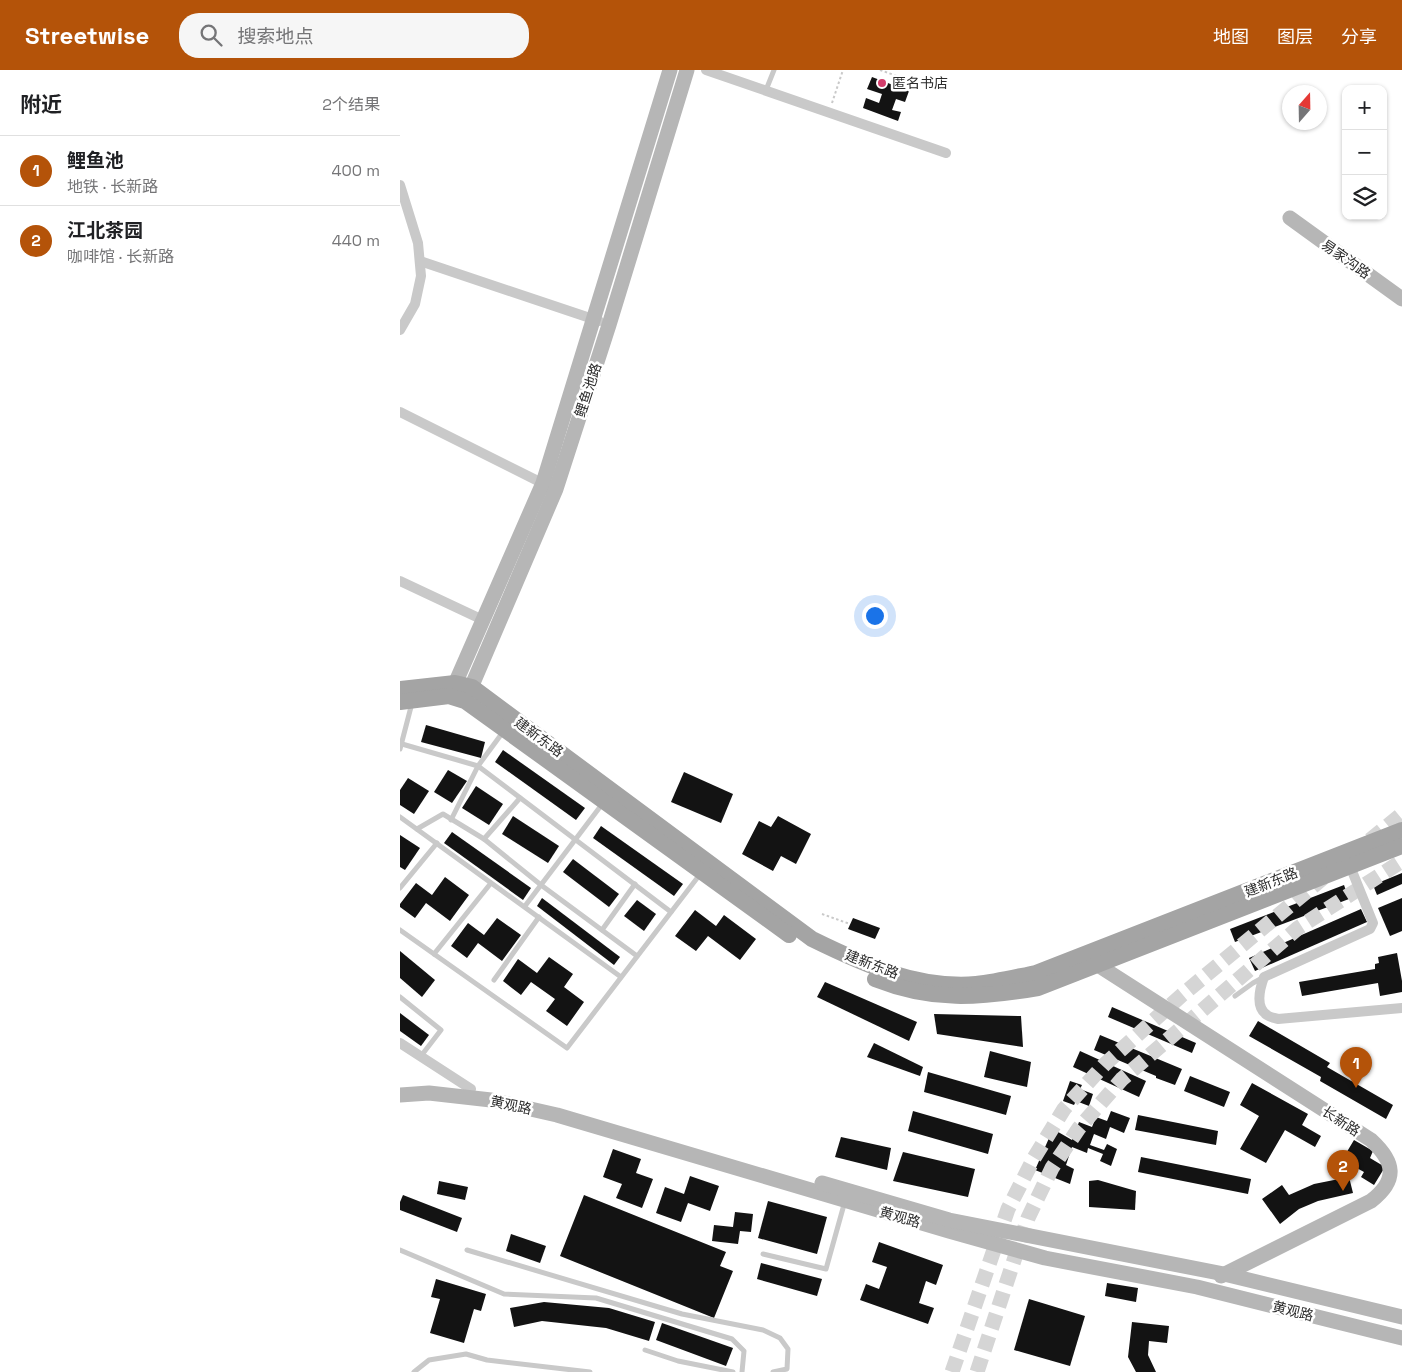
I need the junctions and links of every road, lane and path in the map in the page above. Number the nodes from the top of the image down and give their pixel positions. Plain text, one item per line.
1 (670, 70) edge
2 (687, 70) edge
3 (706, 70) edge
4 (774, 70) edge
5 (843, 70) edge
6 (880, 70) edge
7 (911, 81) dead end
8 (766, 90) junction
9 (829, 112) junction
10 (946, 153) dead end
11 (400, 185) edge
12 (1290, 218) dead end
13 (420, 261) junction
14 (1402, 299) edge
15 (594, 320) junction
16 (609, 325) junction
17 (400, 330) edge
18 (400, 412) edge
19 (550, 486) junction
20 (400, 580) edge
21 (483, 620) junction
22 (400, 690) edge
23 (460, 692) junction
24 (407, 701) edge
25 (505, 730) junction
26 (401, 746) edge
27 (478, 766) junction
28 (520, 798) junction
29 (605, 802) junction
30 (400, 817) edge
31 (452, 820) junction
32 (416, 829) junction
33 (1402, 830) edge
34 (575, 839) junction
35 (484, 840) junction
36 (437, 843) junction
37 (1402, 846) edge
38 (1350, 866) junction
39 (702, 873) junction
40 (491, 883) junction
41 (635, 884) junction
42 (401, 885) edge
43 (541, 885) junction
44 (525, 906) junction
45 (671, 912) junction
46 (822, 914) dead end
47 (540, 917) junction
48 (850, 924) dead end
49 (400, 930) edge
50 (602, 930) junction
51 (434, 954) junction
52 (637, 956) junction
53 (1084, 956) junction
54 (1099, 965) junction
55 (621, 977) junction
56 (1264, 977) junction
57 (494, 980) dead end
58 (1235, 996) dead end
59 (400, 997) edge
60 (1402, 1008) edge
61 (400, 1043) edge
62 (421, 1056) junction
63 (400, 1087) edge
64 (470, 1089) junction
65 (400, 1096) edge
66 (846, 1201) junction
67 (400, 1250) edge
68 (466, 1250) dead end
69 (763, 1254) dead end
70 (1224, 1274) junction
71 (1197, 1287) junction
72 (1402, 1317) edge
73 (1402, 1338) edge
74 (645, 1350) dead end
75 (414, 1372) edge
76 (590, 1372) edge
77 (734, 1372) edge
78 (742, 1372) edge
79 (773, 1372) edge

1 - 15 main road, 鲤鱼池路
2 - 16 main road, 鲤鱼池路
3 - 8 street
4 - 8 lane
5 - 9 path
6 - 7 path
8 - 9 street
9 - 10 street
11 - 13 street
12 - 14 main road, 易家沟路
13 - 15 street
13 - 17 street
15 - 16 street
15 - 19 main road, 鲤鱼池路
16 - 19 main road, 鲤鱼池路
18 - 19 street
19 - 21 main road, 鲤鱼池路
19 - 23 main road, 鲤鱼池路
20 - 21 street
21 - 23 main road, 鲤鱼池路
22 - 23 main road
23 - 24 main road
23 - 25 main road, 建新东路
23 - 53 main road, 建新东路
24 - 26 lane
25 - 27 lane
25 - 29 main road, 建新东路
26 - 27 lane
27 - 28 lane
27 - 31 lane
28 - 34 lane
28 - 35 lane
29 - 34 lane
29 - 39 main road, 建新东路
30 - 32 lane
31 - 32 lane
31 - 35 lane
32 - 36 lane
33 - 53 main road, 建新东路
34 - 41 lane
34 - 43 lane
35 - 43 lane
36 - 40 lane
36 - 42 lane
37 - 38 main road, 建新东路
38 - 54 main road, 建新东路
38 - 56 street
39 - 45 lane
39 - 54 main road, 建新东路
40 - 44 lane
40 - 51 lane
41 - 45 lane
41 - 50 lane
43 - 44 lane
43 - 50 lane
44 - 47 lane
45 - 52 lane
46 - 48 path
47 - 55 lane
47 - 57 lane
49 - 51 lane
50 - 52 lane
51 - 55 lane
52 - 55 lane
53 - 54 main road, 长新路
54 - 70 main road, 长新路
56 - 58 lane
56 - 60 street
59 - 62 lane
61 - 62 street
62 - 64 street
63 - 64 main road, 黄观路
64 - 70 main road, 黄观路
65 - 66 main road, 黄观路
66 - 69 lane
66 - 71 main road, 黄观路
67 - 78 lane
68 - 79 lane
70 - 71 main road, 长新路
70 - 72 main road, 黄观路
71 - 73 main road, 黄观路
74 - 77 lane
75 - 76 lane

